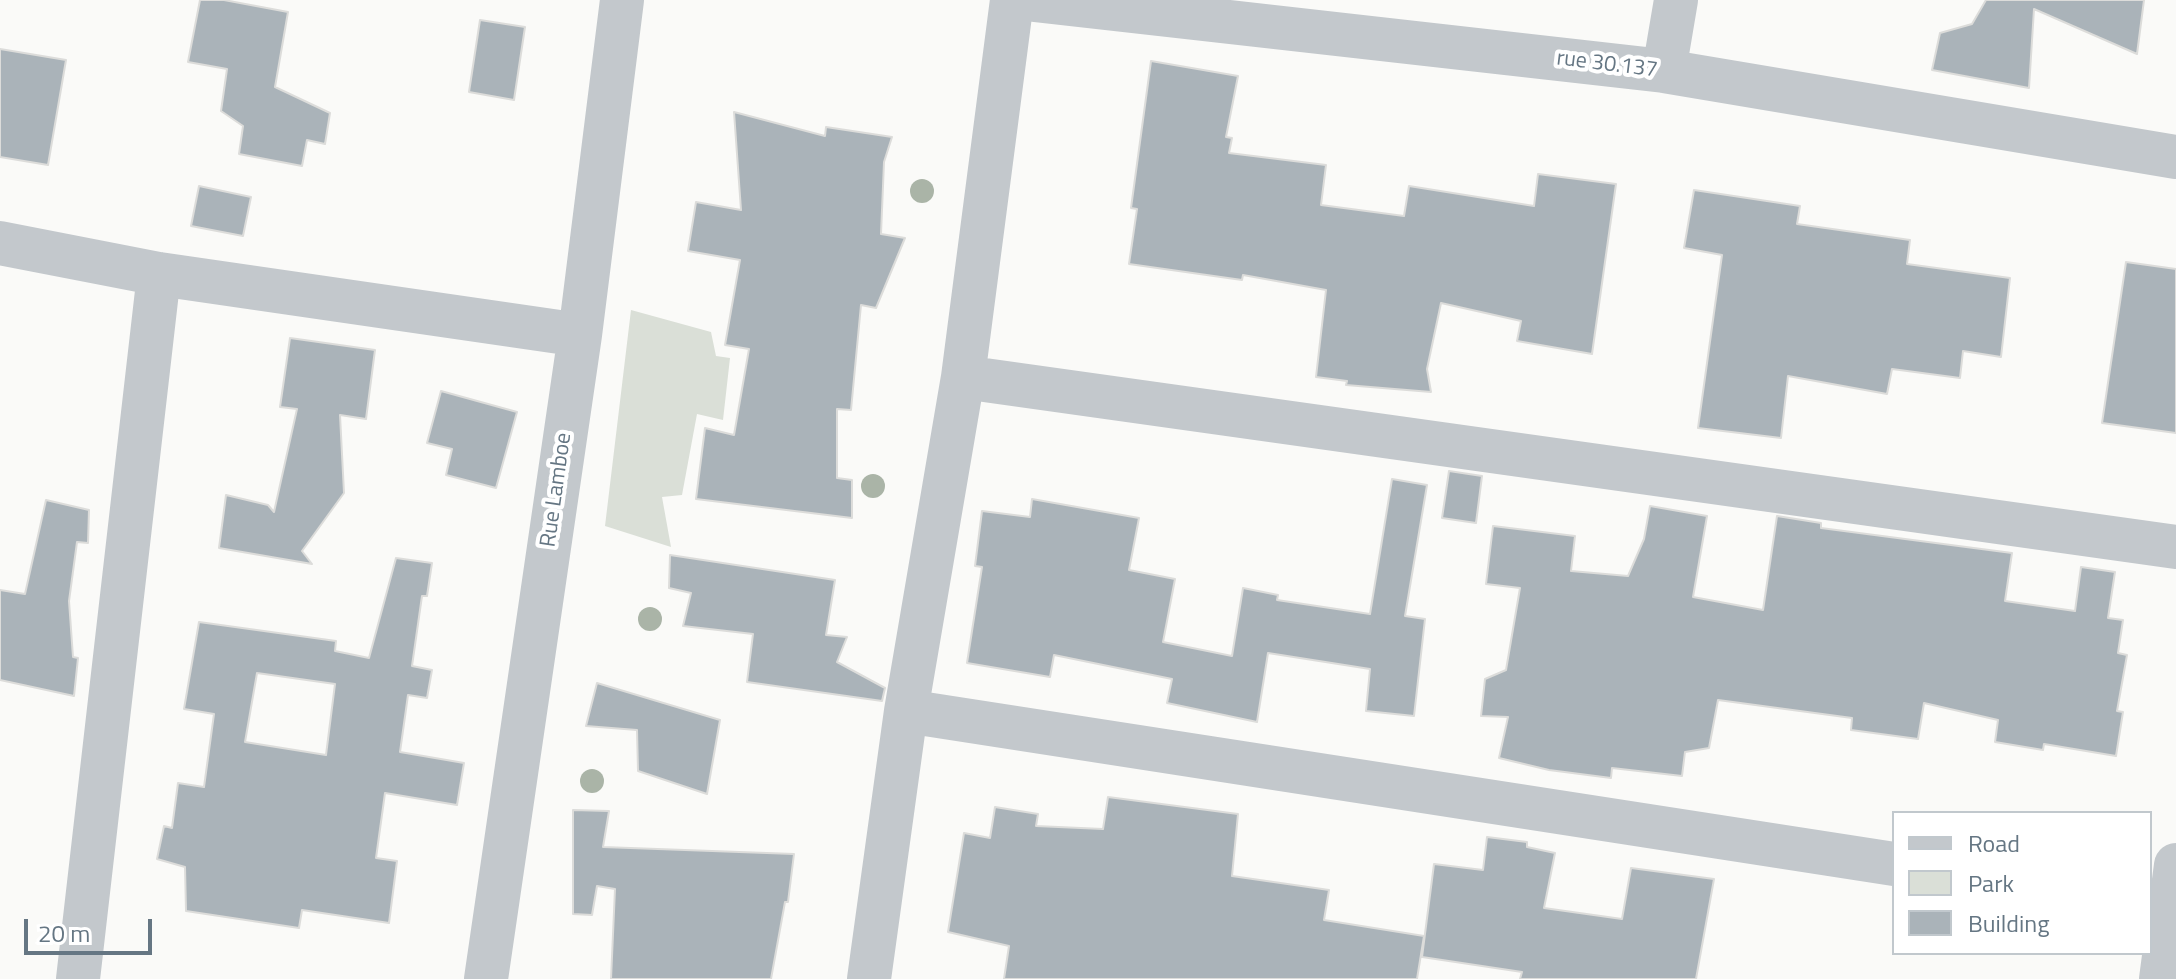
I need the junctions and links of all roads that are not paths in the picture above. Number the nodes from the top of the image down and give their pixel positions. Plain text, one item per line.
1 (622, 0) edge
2 (1012, 0) edge
3 (1034, 0) edge
4 (1676, 0) edge
5 (1664, 71) junction
6 (2176, 157) edge
7 (0, 243) edge
8 (159, 274) junction
9 (580, 335) junction
10 (963, 377) junction
11 (2176, 547) edge
12 (906, 711) junction
13 (1892, 864) edge
14 (2166, 891) edge
15 (78, 979) edge
16 (486, 979) edge
17 (869, 979) edge
18 (2161, 979) edge

1 - 9 street, Rue Lamboe
2 - 10 street
3 - 5 street, rue 30.137
4 - 5 street
5 - 6 street, rue 30.137
7 - 8 street
8 - 9 street
8 - 15 street
9 - 16 street, Rue Lamboe
10 - 11 street
10 - 12 street
12 - 13 street
12 - 17 street
14 - 18 street

